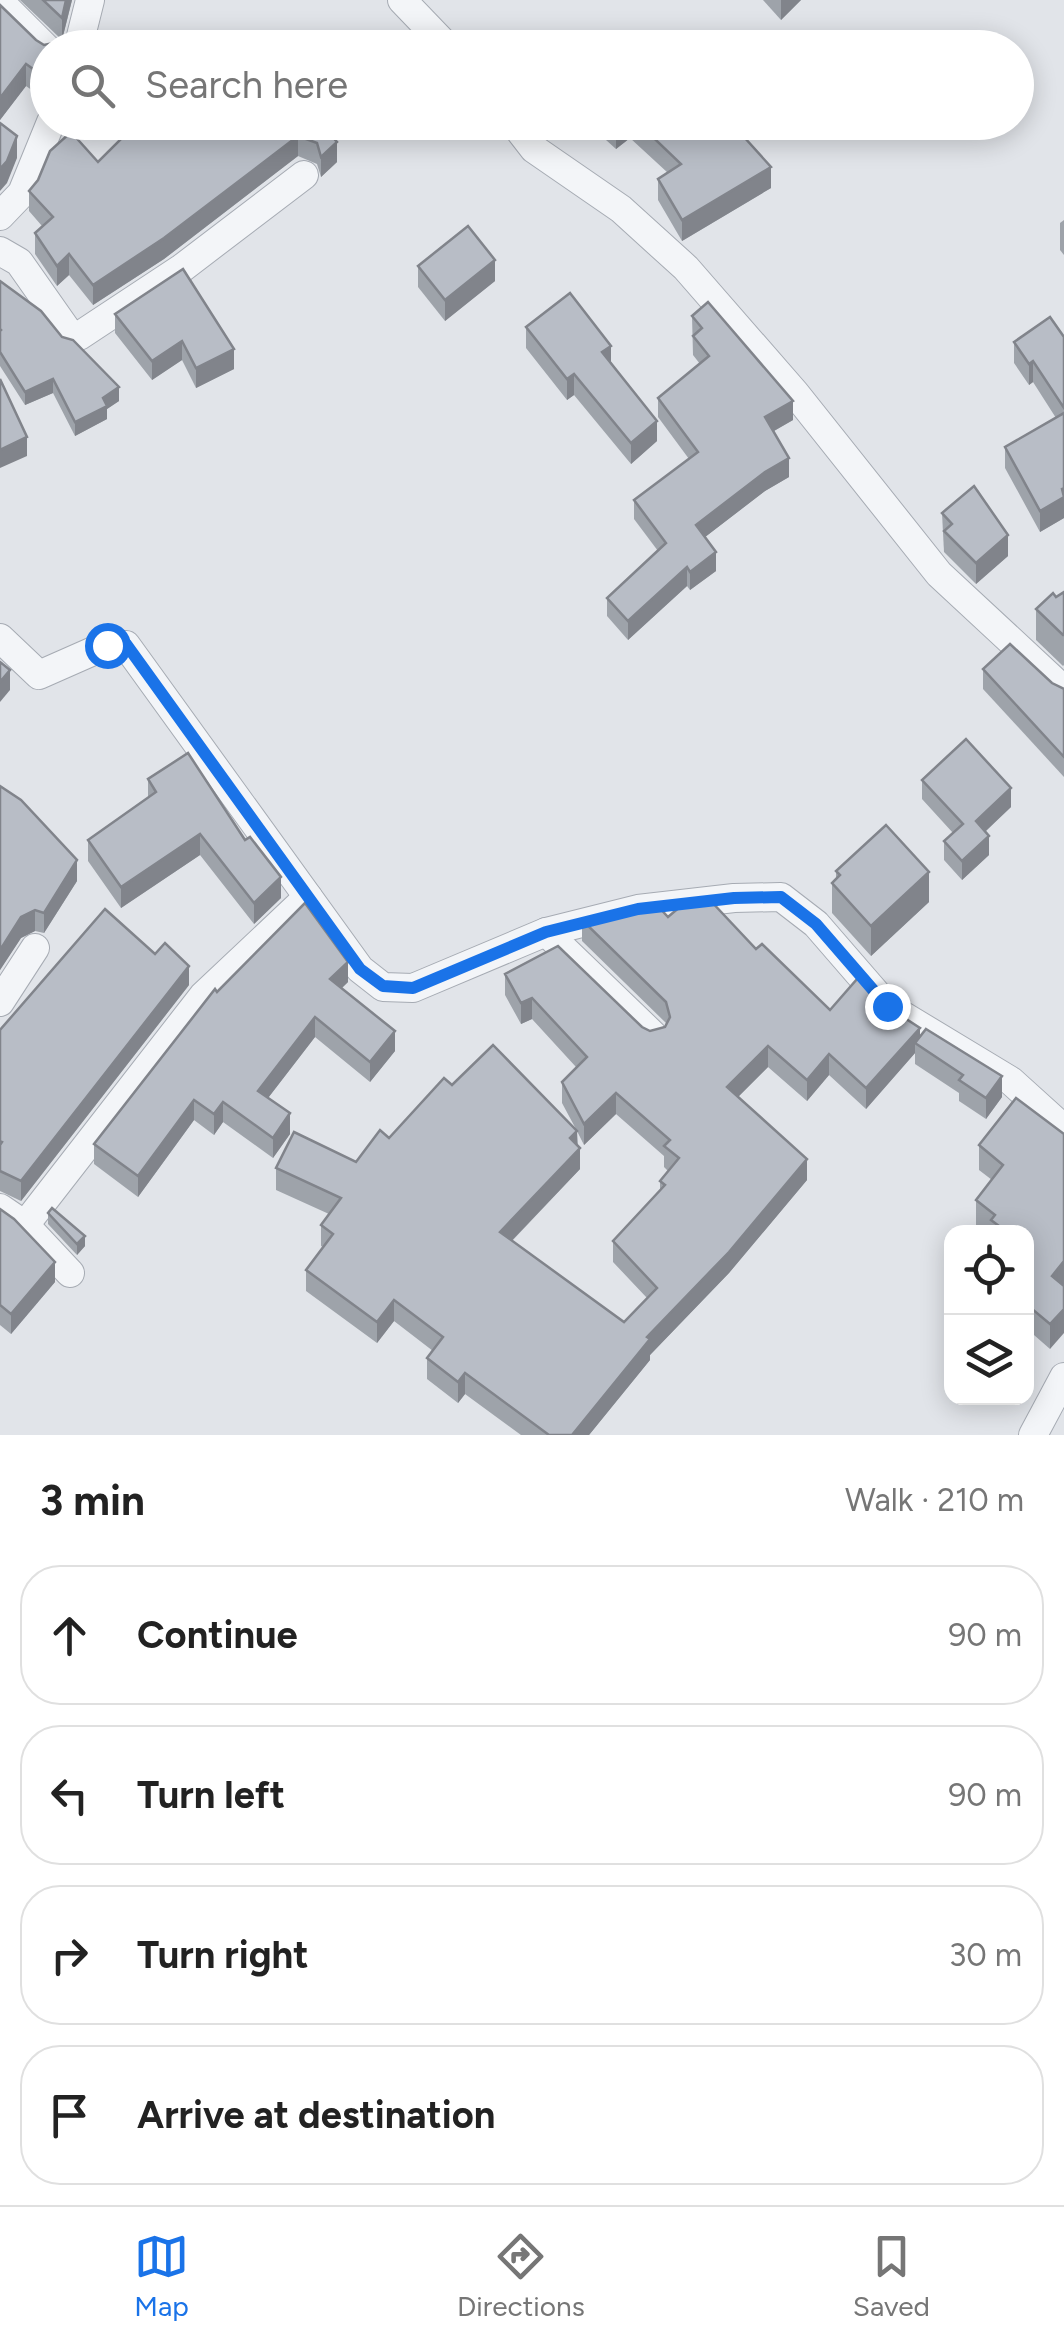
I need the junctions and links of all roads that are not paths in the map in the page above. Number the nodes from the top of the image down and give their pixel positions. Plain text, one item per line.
1 (90, 0) edge
2 (402, 0) edge
3 (0, 2) edge
4 (82, 30) edge
5 (431, 30) edge
6 (30, 32) edge
7 (44, 140) edge
8 (527, 140) edge
9 (304, 175) dead end
10 (0, 216) edge
11 (0, 251) edge
12 (0, 638) edge
13 (1064, 690) edge
14 (308, 897) junction
15 (546, 932) junction
16 (35, 948) dead end
17 (0, 1002) edge
18 (653, 1034) edge
19 (1064, 1129) edge
20 (0, 1208) edge
21 (25, 1225) junction
22 (70, 1273) dead end
23 (1064, 1377) edge
24 (1033, 1435) edge

1 - 4 street
2 - 5 street
3 - 6 street
7 - 10 street
8 - 13 street
9 - 11 street
12 - 14 street
14 - 15 street
14 - 21 street
15 - 18 street
15 - 19 street
16 - 17 street
20 - 21 street
21 - 22 street
23 - 24 street

